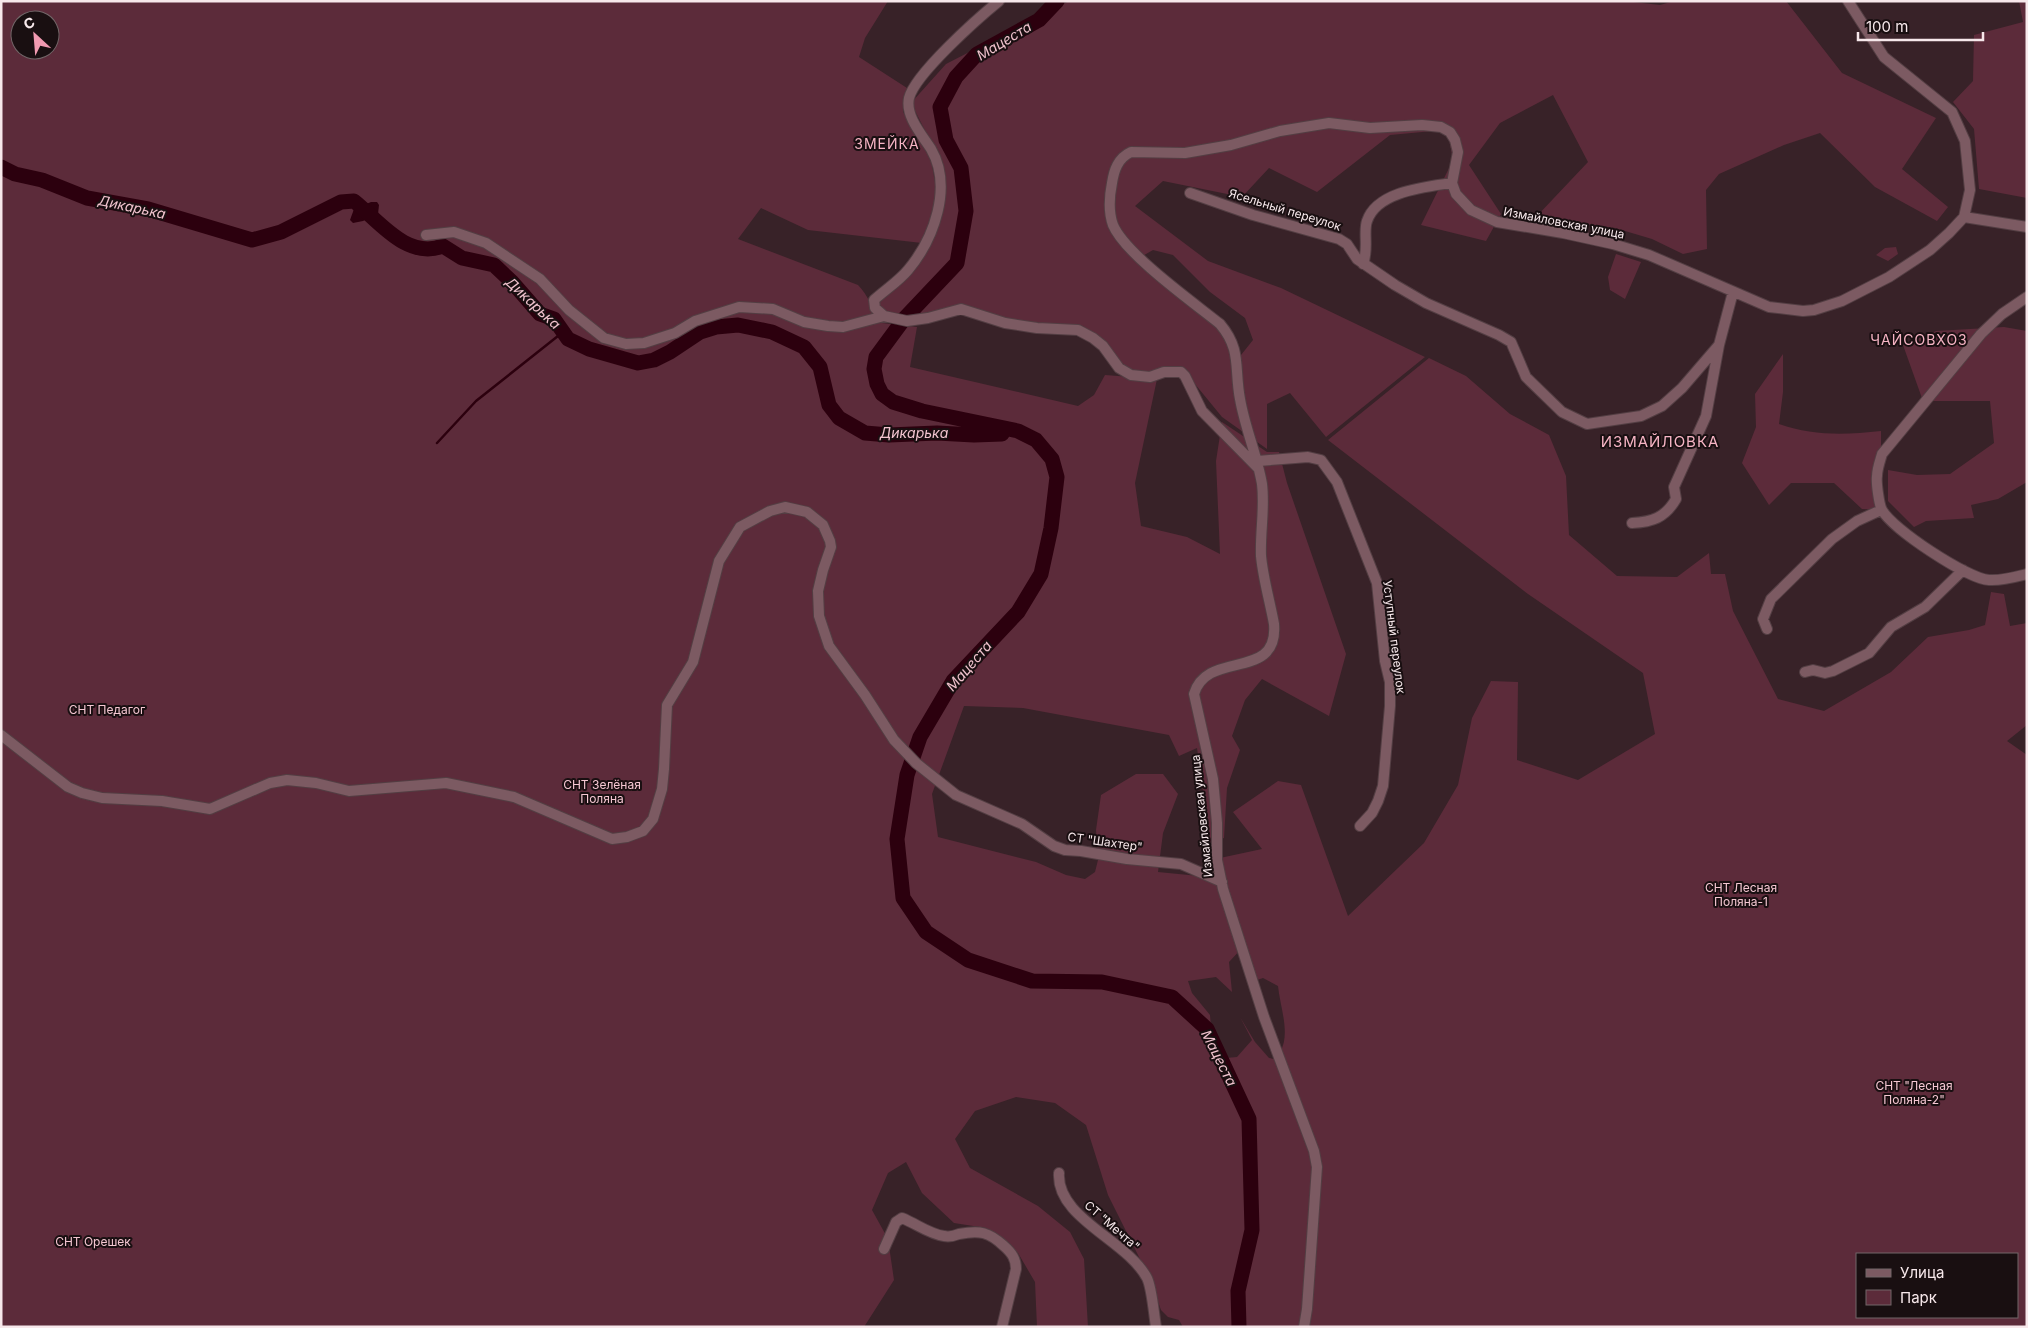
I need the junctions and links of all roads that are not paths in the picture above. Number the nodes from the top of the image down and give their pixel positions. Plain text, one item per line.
1 (999, 1) edge
2 (1848, 1) edge
3 (1452, 183) junction
4 (1190, 193) dead end
5 (1964, 217) junction
6 (2027, 227) edge
7 (426, 235) dead end
8 (1363, 264) junction
9 (1733, 292) junction
10 (2027, 297) edge
11 (889, 317) junction
12 (1718, 345) junction
13 (1258, 465) junction
14 (1881, 510) junction
15 (1632, 523) dead end
16 (1963, 570) junction
17 (2027, 574) edge
18 (1767, 629) dead end
19 (1805, 672) dead end
20 (1, 735) edge
21 (1360, 826) dead end
22 (1222, 882) junction
23 (1059, 1173) dead end
24 (884, 1249) dead end
25 (1002, 1327) edge
26 (1156, 1327) edge
27 (1304, 1327) edge

1 - 11 street
2 - 5 street, Измайловская улица
3 - 8 street
3 - 9 street, Измайловская улица
3 - 13 street, Измайловская улица
4 - 8 street, Ясельный переулок
5 - 6 street
5 - 9 street, Измайловская улица
7 - 11 street
8 - 12 street, Ясельный переулок
9 - 12 street
10 - 14 street
11 - 13 street
12 - 15 street
13 - 21 street, Уступный переулок
13 - 22 street, Измайловская улица
14 - 16 street
14 - 18 street
16 - 17 street
16 - 19 street
20 - 22 street, СТ "Шахтер"
22 - 27 street
23 - 26 street, СТ "Мечта"
24 - 25 street

